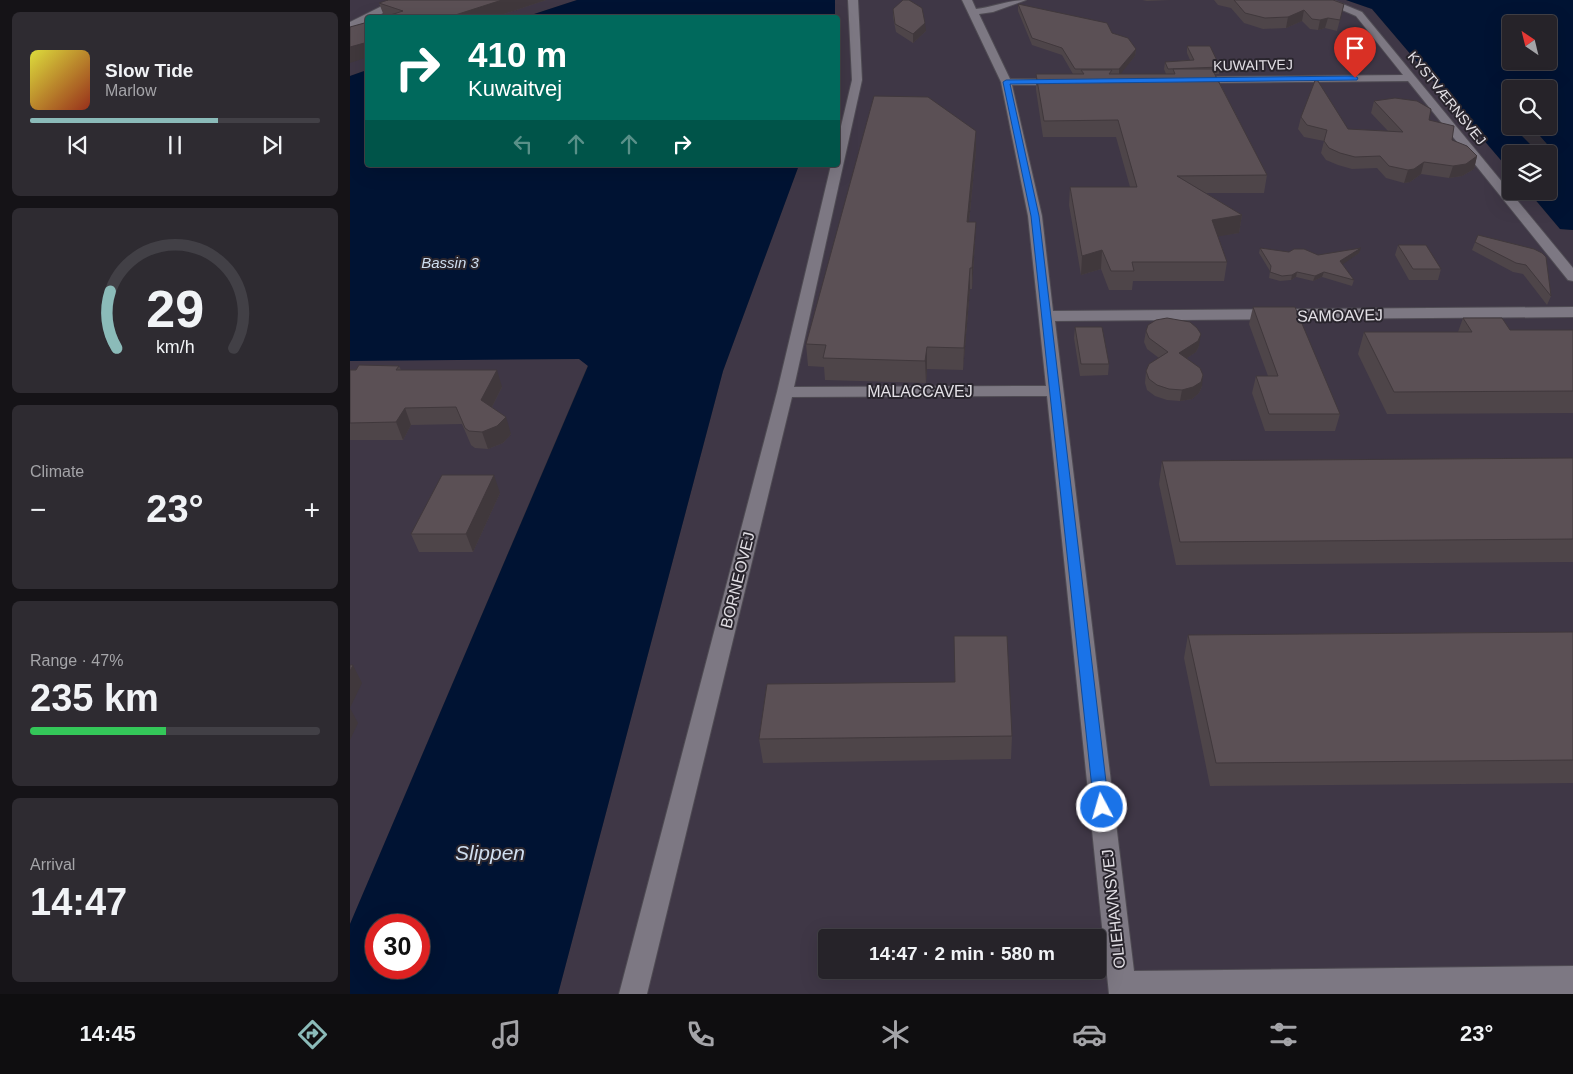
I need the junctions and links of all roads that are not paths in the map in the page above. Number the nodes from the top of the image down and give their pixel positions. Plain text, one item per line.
1 (401, 0) edge
2 (852, 0) edge
3 (1020, 0) edge
4 (1324, 0) edge
5 (970, 6) edge
6 (372, 15) edge
7 (365, 18) edge
8 (350, 26) edge
9 (1410, 78) junction
10 (1181, 80) edge
11 (1006, 82) junction
12 (1074, 82) edge
13 (840, 151) edge
14 (836, 167) edge
15 (1573, 277) edge
16 (1573, 312) edge
17 (1046, 316) junction
18 (1054, 391) junction
19 (785, 392) junction
20 (1573, 980) edge
21 (1122, 990) edge
22 (633, 994) edge

1 - 6 street
2 - 13 street, BORNEOVEJ
3 - 5 street
4 - 9 street, KYSTVÆRNSVEJ
5 - 11 street, OLIEHAVNSVEJ
7 - 8 street
9 - 10 street, KUWAITVEJ
9 - 15 street, KYSTVÆRNSVEJ
11 - 12 street
11 - 17 street, OLIEHAVNSVEJ
14 - 19 street, BORNEOVEJ
16 - 17 street, SAMOAVEJ
17 - 18 street, OLIEHAVNSVEJ
18 - 19 street, MALACCAVEJ
18 - 21 street, OLIEHAVNSVEJ
19 - 22 street, BORNEOVEJ
20 - 21 street

